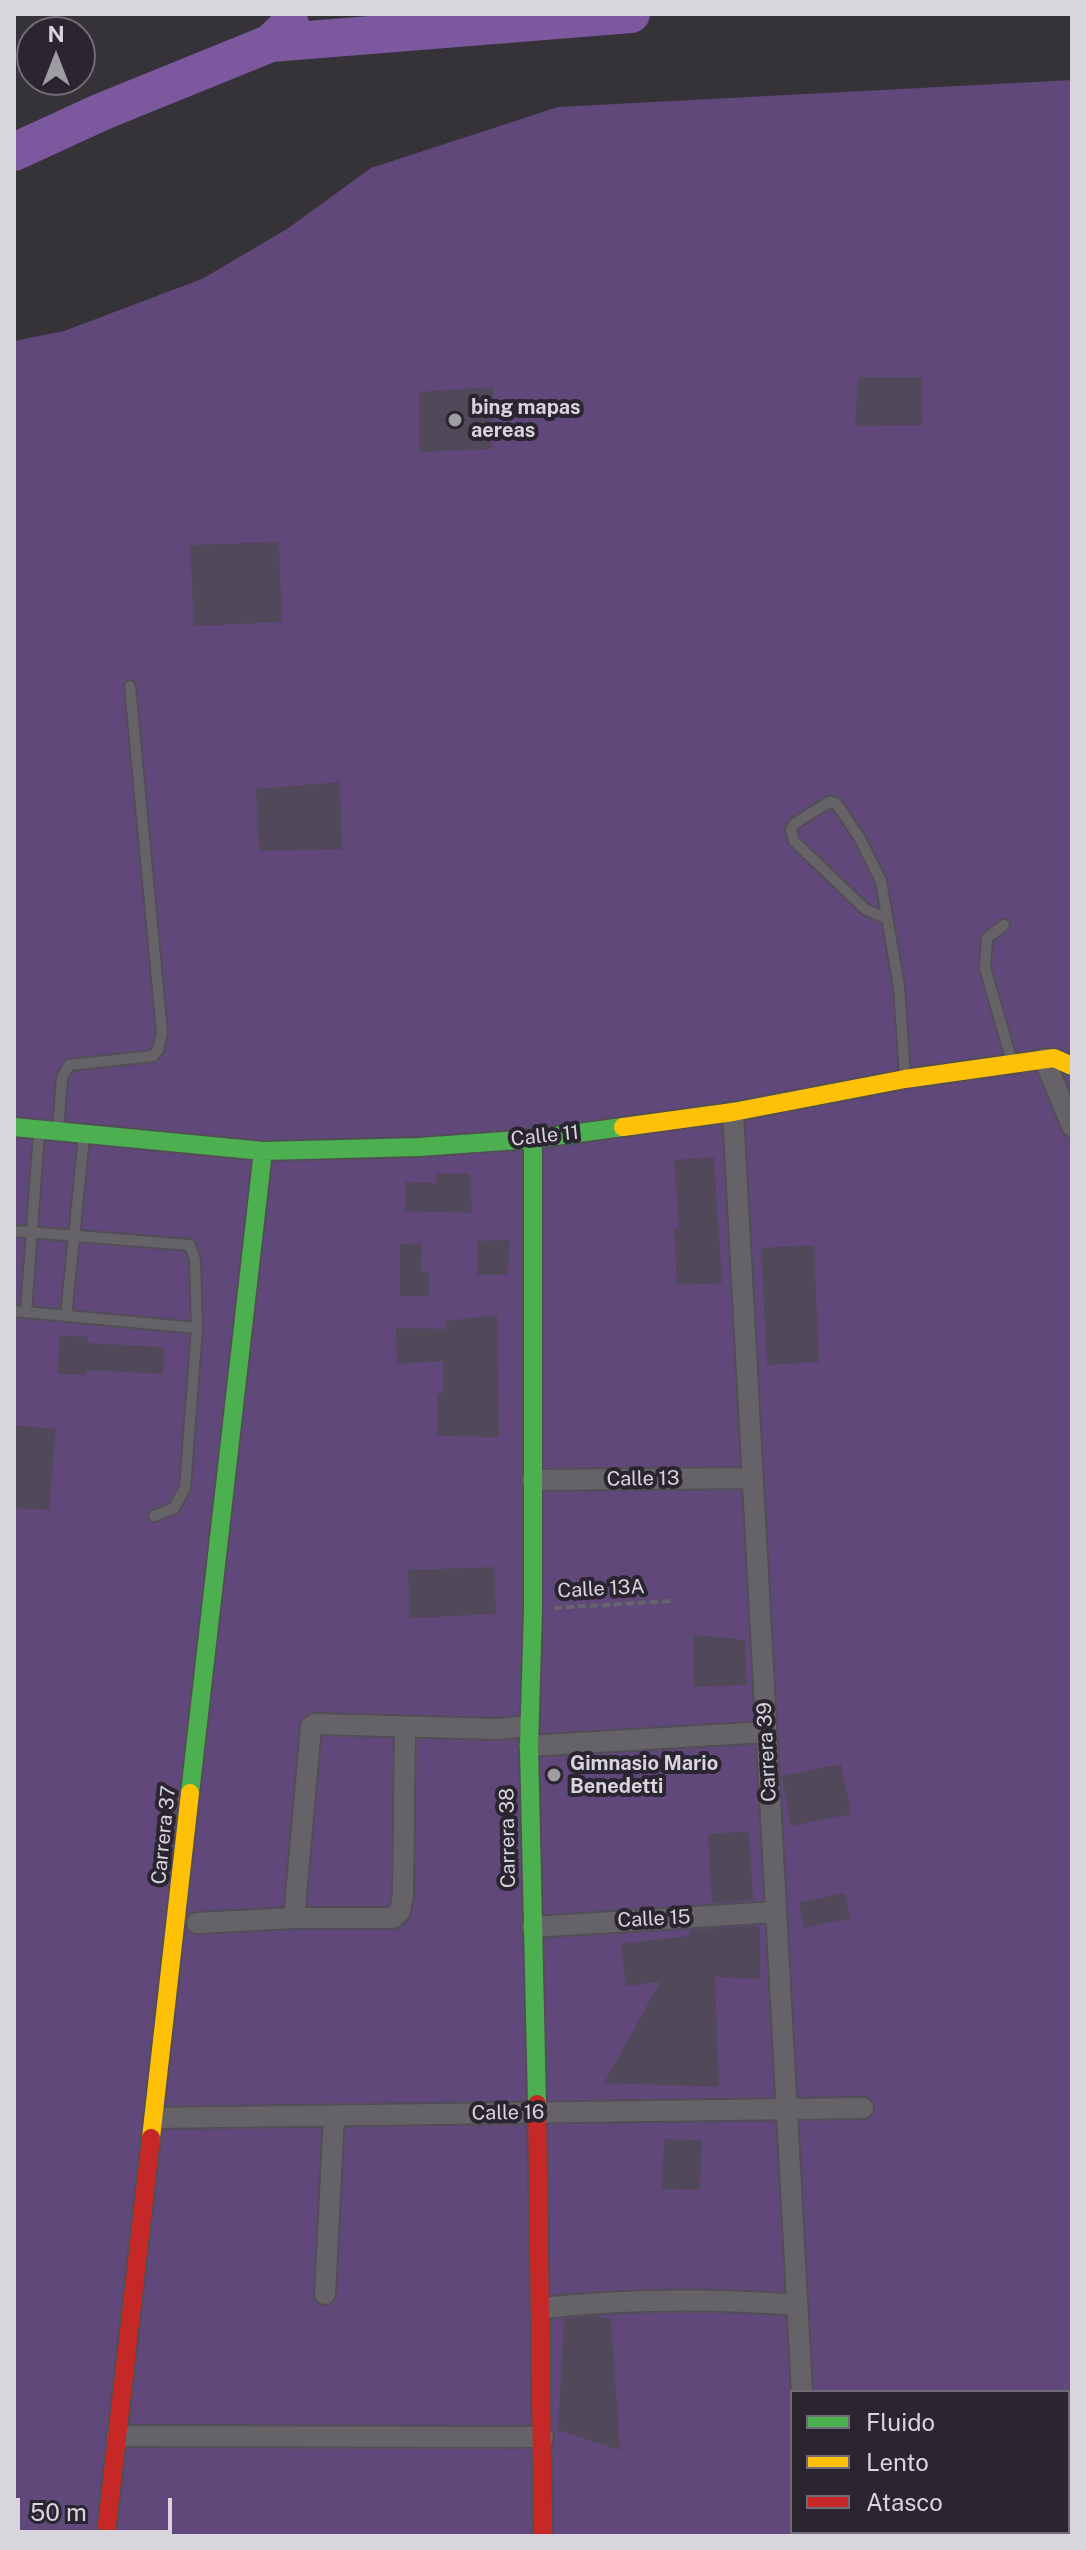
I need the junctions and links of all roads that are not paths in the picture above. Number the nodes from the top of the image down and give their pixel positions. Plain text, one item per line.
1 (130, 686) dead end
2 (887, 919) junction
3 (1004, 925) dead end
4 (1060, 1060) edge
5 (1013, 1064) junction
6 (905, 1079) junction
7 (733, 1112) junction
8 (1072, 1126) edge
9 (14, 1127) edge
10 (48, 1131) junction
11 (84, 1135) junction
12 (533, 1139) junction
13 (263, 1151) junction
14 (14, 1231) edge
15 (31, 1233) junction
16 (75, 1235) junction
17 (20, 1312) edge
18 (66, 1316) junction
19 (197, 1328) junction
20 (753, 1478) junction
21 (532, 1480) junction
22 (154, 1516) dead end
23 (405, 1727) junction
24 (766, 1732) junction
25 (529, 1736) junction
26 (776, 1912) junction
27 (294, 1918) junction
28 (197, 1923) dead end
29 (532, 1927) junction
30 (863, 2108) dead end
31 (787, 2109) junction
32 (537, 2113) junction
33 (334, 2116) junction
34 (154, 2118) junction
35 (325, 2294) dead end
36 (797, 2305) junction
37 (541, 2308) junction
38 (802, 2390) edge
39 (117, 2436) junction
40 (543, 2437) junction
41 (107, 2525) dead end
42 (543, 2536) edge

1 - 10 lane
2 - 2 lane
2 - 6 lane
3 - 5 lane
4 - 5 street, Calle 11
4 - 8 street
5 - 6 street, Calle 11
6 - 7 street, Calle 11
7 - 12 street, Calle 11
7 - 20 street, Carrera 39
9 - 10 street, Calle 11
10 - 11 street, Calle 11
10 - 15 lane
11 - 13 street, Calle 11
11 - 16 lane
12 - 13 street, Calle 11
12 - 21 street, Carrera 38
13 - 34 street, Carrera 37
14 - 15 lane
15 - 16 lane
15 - 17 lane
16 - 18 lane
16 - 19 lane
17 - 18 lane
18 - 19 lane
19 - 22 lane
20 - 21 street, Calle 13
20 - 24 street, Carrera 39
21 - 25 street, Carrera 38
23 - 25 street
23 - 27 street
23 - 27 street
24 - 25 street
24 - 26 street, Carrera 39
25 - 29 street, Carrera 38
26 - 29 street, Calle 15
26 - 31 street, Carrera 39
27 - 28 street
29 - 32 street, Carrera 38
30 - 31 street, Calle 16
31 - 32 street, Calle 16
31 - 36 street, Carrera 39
32 - 33 street, Calle 16
32 - 37 street, Carrera 38
33 - 34 street, Calle 16
33 - 35 street
34 - 39 street, Carrera 37
36 - 37 street
36 - 38 street, Carrera 39
37 - 40 street, Carrera 38
39 - 40 street
39 - 41 street, Carrera 37
40 - 42 street, Carrera 38

